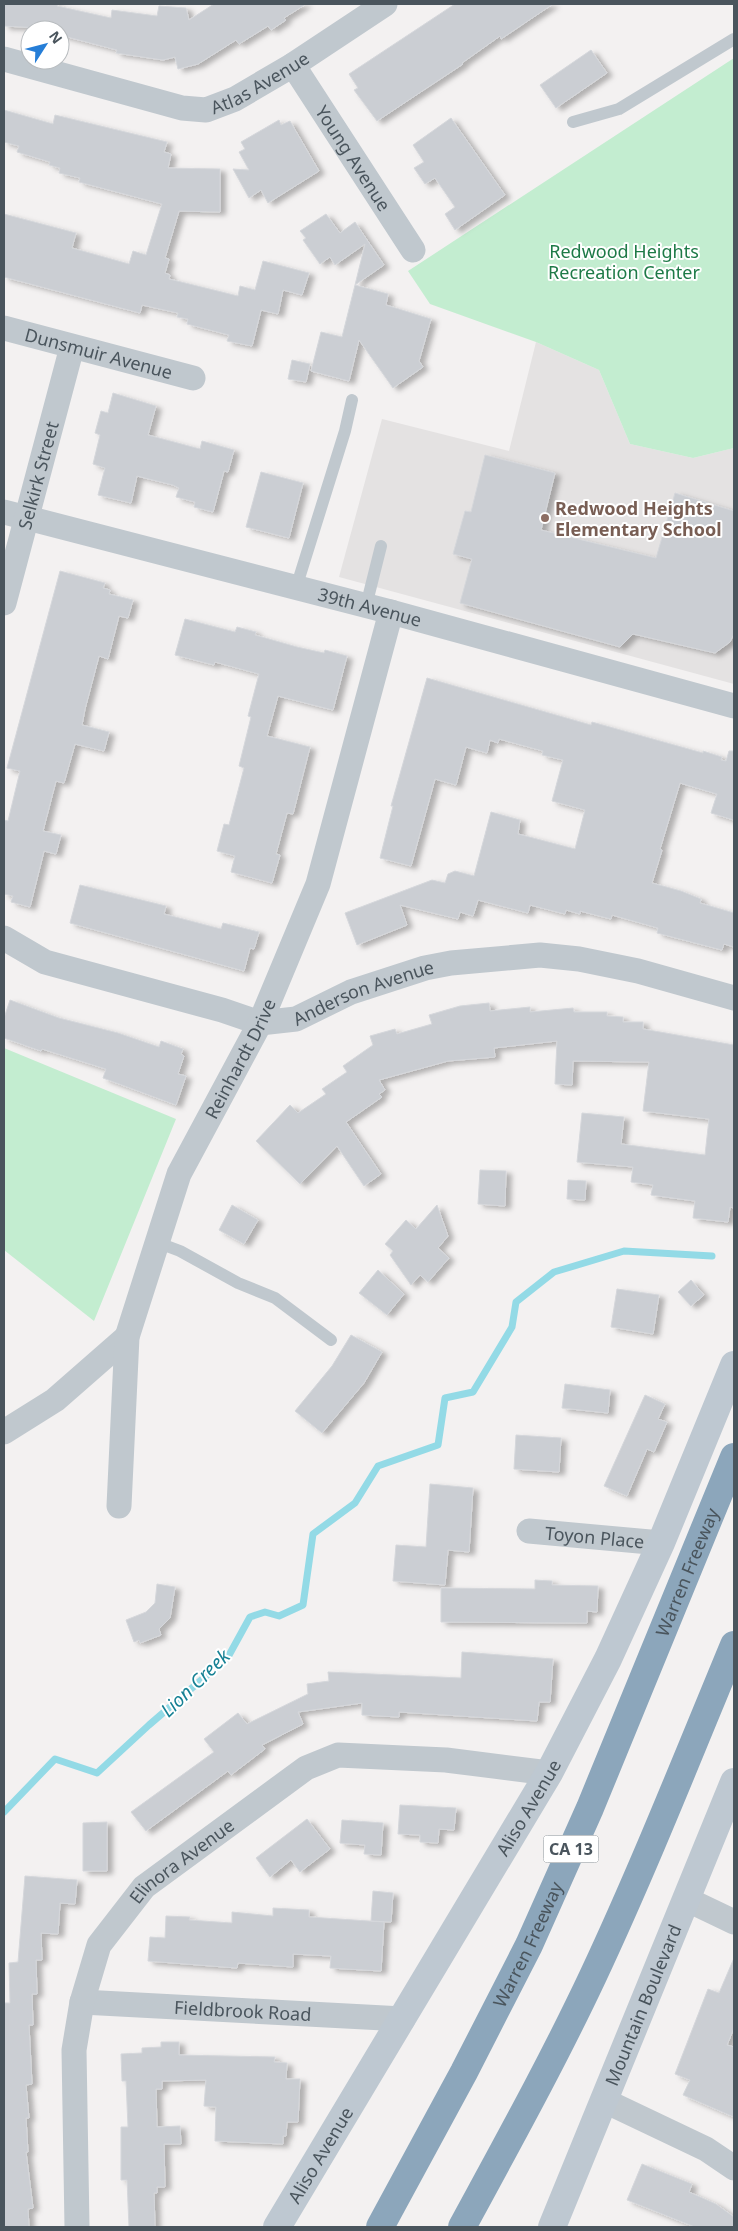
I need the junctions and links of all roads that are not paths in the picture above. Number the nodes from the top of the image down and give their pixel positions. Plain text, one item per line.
1 (385, 4) edge
2 (734, 39) edge
3 (4, 59) edge
4 (293, 66) junction
5 (573, 122) dead end
6 (413, 250) dead end
7 (4, 328) edge
8 (72, 346) junction
9 (193, 378) dead end
10 (352, 400) dead end
11 (15, 515) edge
12 (381, 546) dead end
13 (296, 588) junction
14 (4, 603) edge
15 (366, 606) junction
16 (391, 612) junction
17 (734, 706) edge
18 (4, 938) edge
19 (734, 998) edge
20 (260, 1023) junction
21 (156, 1242) junction
22 (127, 1337) junction
23 (331, 1340) dead end
24 (734, 1365) edge
25 (4, 1432) edge
26 (734, 1458) edge
27 (119, 1506) dead end
28 (528, 1531) dead end
29 (661, 1543) junction
30 (734, 1645) edge
31 (549, 1773) junction
32 (734, 1782) edge
33 (686, 1899) junction
34 (734, 1922) edge
35 (82, 2002) junction
36 (403, 2019) junction
37 (603, 2100) junction
38 (734, 2168) edge
39 (77, 2227) edge
40 (277, 2227) edge
41 (380, 2227) edge
42 (462, 2227) edge
43 (552, 2227) edge

1 - 4 street, Atlas Avenue
2 - 5 lane
3 - 4 street, Atlas Avenue
4 - 6 street, Young Avenue
7 - 8 street, Dunsmuir Avenue
8 - 9 street, Dunsmuir Avenue
8 - 11 street, Selkirk Street
10 - 13 lane
11 - 13 street, 39th Avenue
11 - 14 street, Selkirk Street
12 - 15 lane
13 - 15 street, 39th Avenue
15 - 16 street, 39th Avenue
16 - 17 street, 39th Avenue
16 - 20 street, Reinhardt Drive
18 - 20 street, Anderson Avenue
19 - 20 street, Anderson Avenue
20 - 21 street, Reinhardt Drive
21 - 22 street, Reinhardt Drive
21 - 23 lane
22 - 25 street
22 - 27 street, Reinhardt Drive
24 - 29 main road, Aliso Avenue
26 - 41 highway, Warren Freeway / CA 13
28 - 29 street, Toyon Place
29 - 31 main road, Aliso Avenue
30 - 42 highway
31 - 35 street, Elinora Avenue
31 - 36 main road, Aliso Avenue
32 - 33 main road, Mountain Boulevard
33 - 34 street
33 - 37 main road, Mountain Boulevard
35 - 36 street, Fieldbrook Road
35 - 39 street, Elinora Avenue
36 - 40 main road, Aliso Avenue
37 - 38 street
37 - 43 main road, Mountain Boulevard

